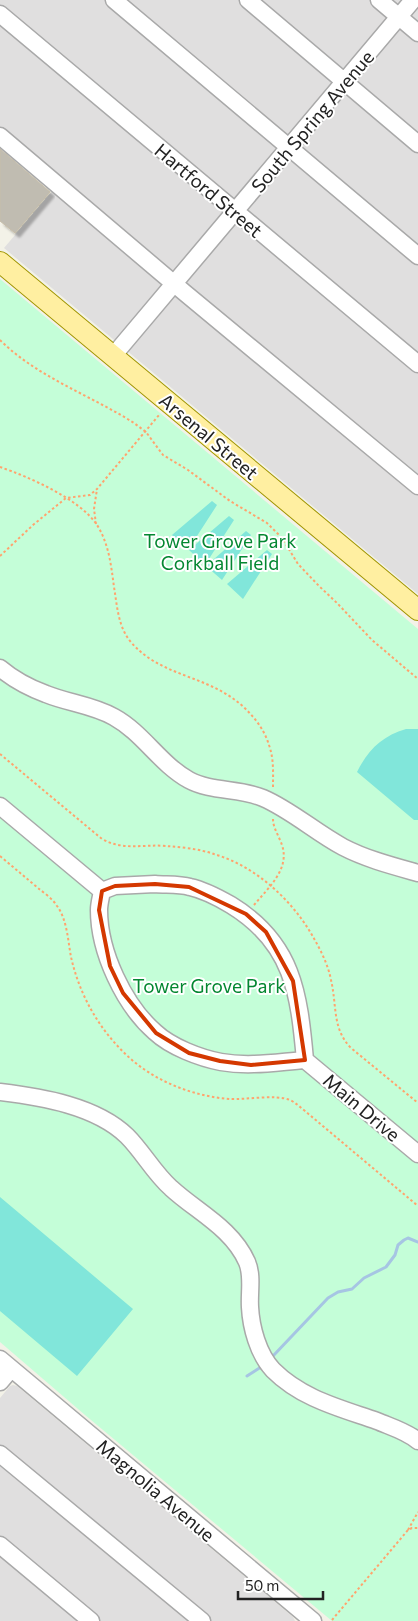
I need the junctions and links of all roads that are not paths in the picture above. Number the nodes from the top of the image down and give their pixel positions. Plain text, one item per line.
1 (114, 0) edge
2 (248, 0) edge
3 (379, 0) edge
4 (413, 0) edge
5 (0, 14) edge
6 (399, 17) junction
7 (418, 33) edge
8 (344, 82) junction
9 (0, 136) edge
10 (418, 144) edge
11 (289, 148) junction
12 (235, 212) junction
13 (418, 256) edge
14 (0, 262) edge
15 (174, 284) junction
16 (113, 356) junction
17 (418, 364) edge
18 (418, 486) edge
19 (418, 610) edge
20 (0, 668) edge
21 (0, 806) edge
22 (418, 873) edge
23 (102, 891) junction
24 (305, 1060) junction
25 (0, 1092) edge
26 (418, 1154) edge
27 (6, 1364) edge
28 (0, 1382) edge
29 (418, 1441) edge
30 (0, 1454) edge
31 (0, 1545) edge
32 (91, 1621) edge
33 (202, 1621) edge
34 (313, 1621) edge

1 - 11 street
2 - 8 street
3 - 6 street
4 - 6 street, South Spring Avenue
5 - 12 street, Hartford Street
6 - 7 street
6 - 8 street, South Spring Avenue
8 - 10 street
8 - 11 street, South Spring Avenue
9 - 15 street
11 - 12 street, South Spring Avenue
11 - 13 street
12 - 15 street, South Spring Avenue
12 - 17 street, Hartford Street
14 - 16 main road, Arsenal Street
15 - 16 street, South Spring Avenue
15 - 18 street
16 - 19 main road, Arsenal Street
20 - 22 street
21 - 23 street
23 - 24 street, Main Drive
23 - 24 street, Main Drive
24 - 26 street, Main Drive
25 - 29 street
27 - 28 street
27 - 34 street, Magnolia Avenue
30 - 33 street
31 - 32 street

